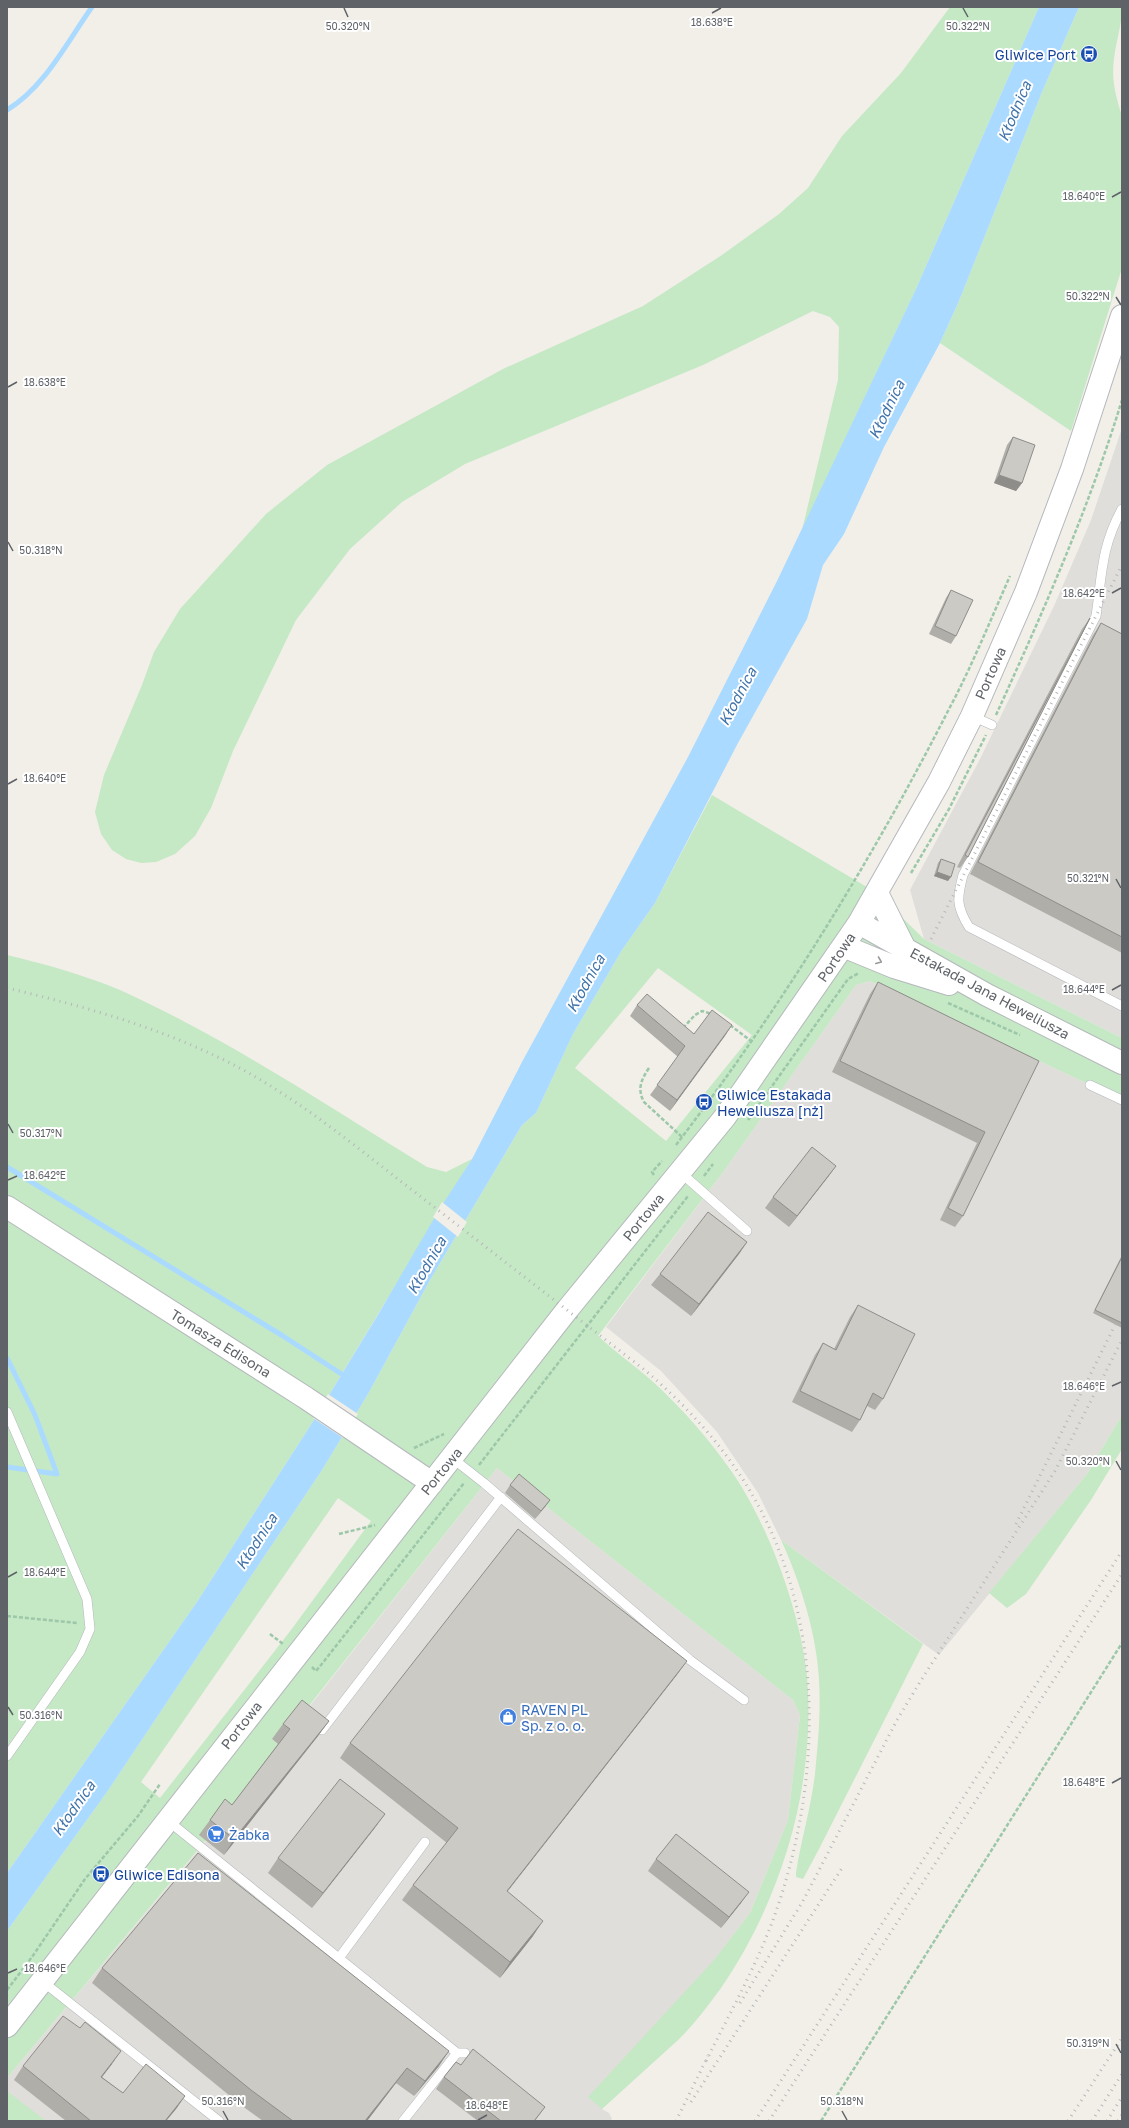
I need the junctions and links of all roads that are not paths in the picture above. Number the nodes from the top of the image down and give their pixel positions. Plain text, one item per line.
1 (1121, 323) edge
2 (1122, 509) edge
3 (972, 716) junction
4 (992, 725) dead end
5 (877, 893) junction
6 (859, 923) junction
7 (843, 946) junction
8 (904, 947) junction
9 (987, 995) junction
10 (1122, 1006) edge
11 (1122, 1063) edge
12 (1090, 1085) dead end
13 (1122, 1100) edge
14 (673, 1164) junction
15 (7, 1207) edge
16 (747, 1231) dead end
17 (7, 1412) edge
18 (452, 1458) junction
19 (432, 1483) junction
20 (501, 1497) junction
21 (744, 1700) dead end
22 (322, 1730) edge
23 (7, 1756) edge
24 (167, 1820) junction
25 (425, 1842) dead end
26 (339, 1958) junction
27 (42, 1981) junction
28 (7, 2026) edge
29 (219, 2121) edge
30 (403, 2121) edge

1 - 3 street, Portowa
2 - 10 lane
3 - 4 lane
3 - 5 street, Portowa
5 - 6 street, Portowa
5 - 8 street
6 - 7 street, Portowa
6 - 8 street, Estakada Jana Heweliusza
7 -> 9 street
7 - 14 street, Portowa
8 - 9 street, Estakada Jana Heweliusza
9 - 11 street, Estakada Jana Heweliusza
12 - 13 lane
14 - 16 lane
14 - 18 street, Portowa
15 - 19 street, Tomasza Edisona
17 - 23 lane
18 - 19 street, Portowa
18 - 20 lane
19 - 24 street, Portowa
20 - 21 lane
20 - 22 lane
24 - 26 lane
24 - 27 street, Portowa
25 - 26 lane
26 - 30 lane
27 - 28 street, Portowa
27 - 29 lane

